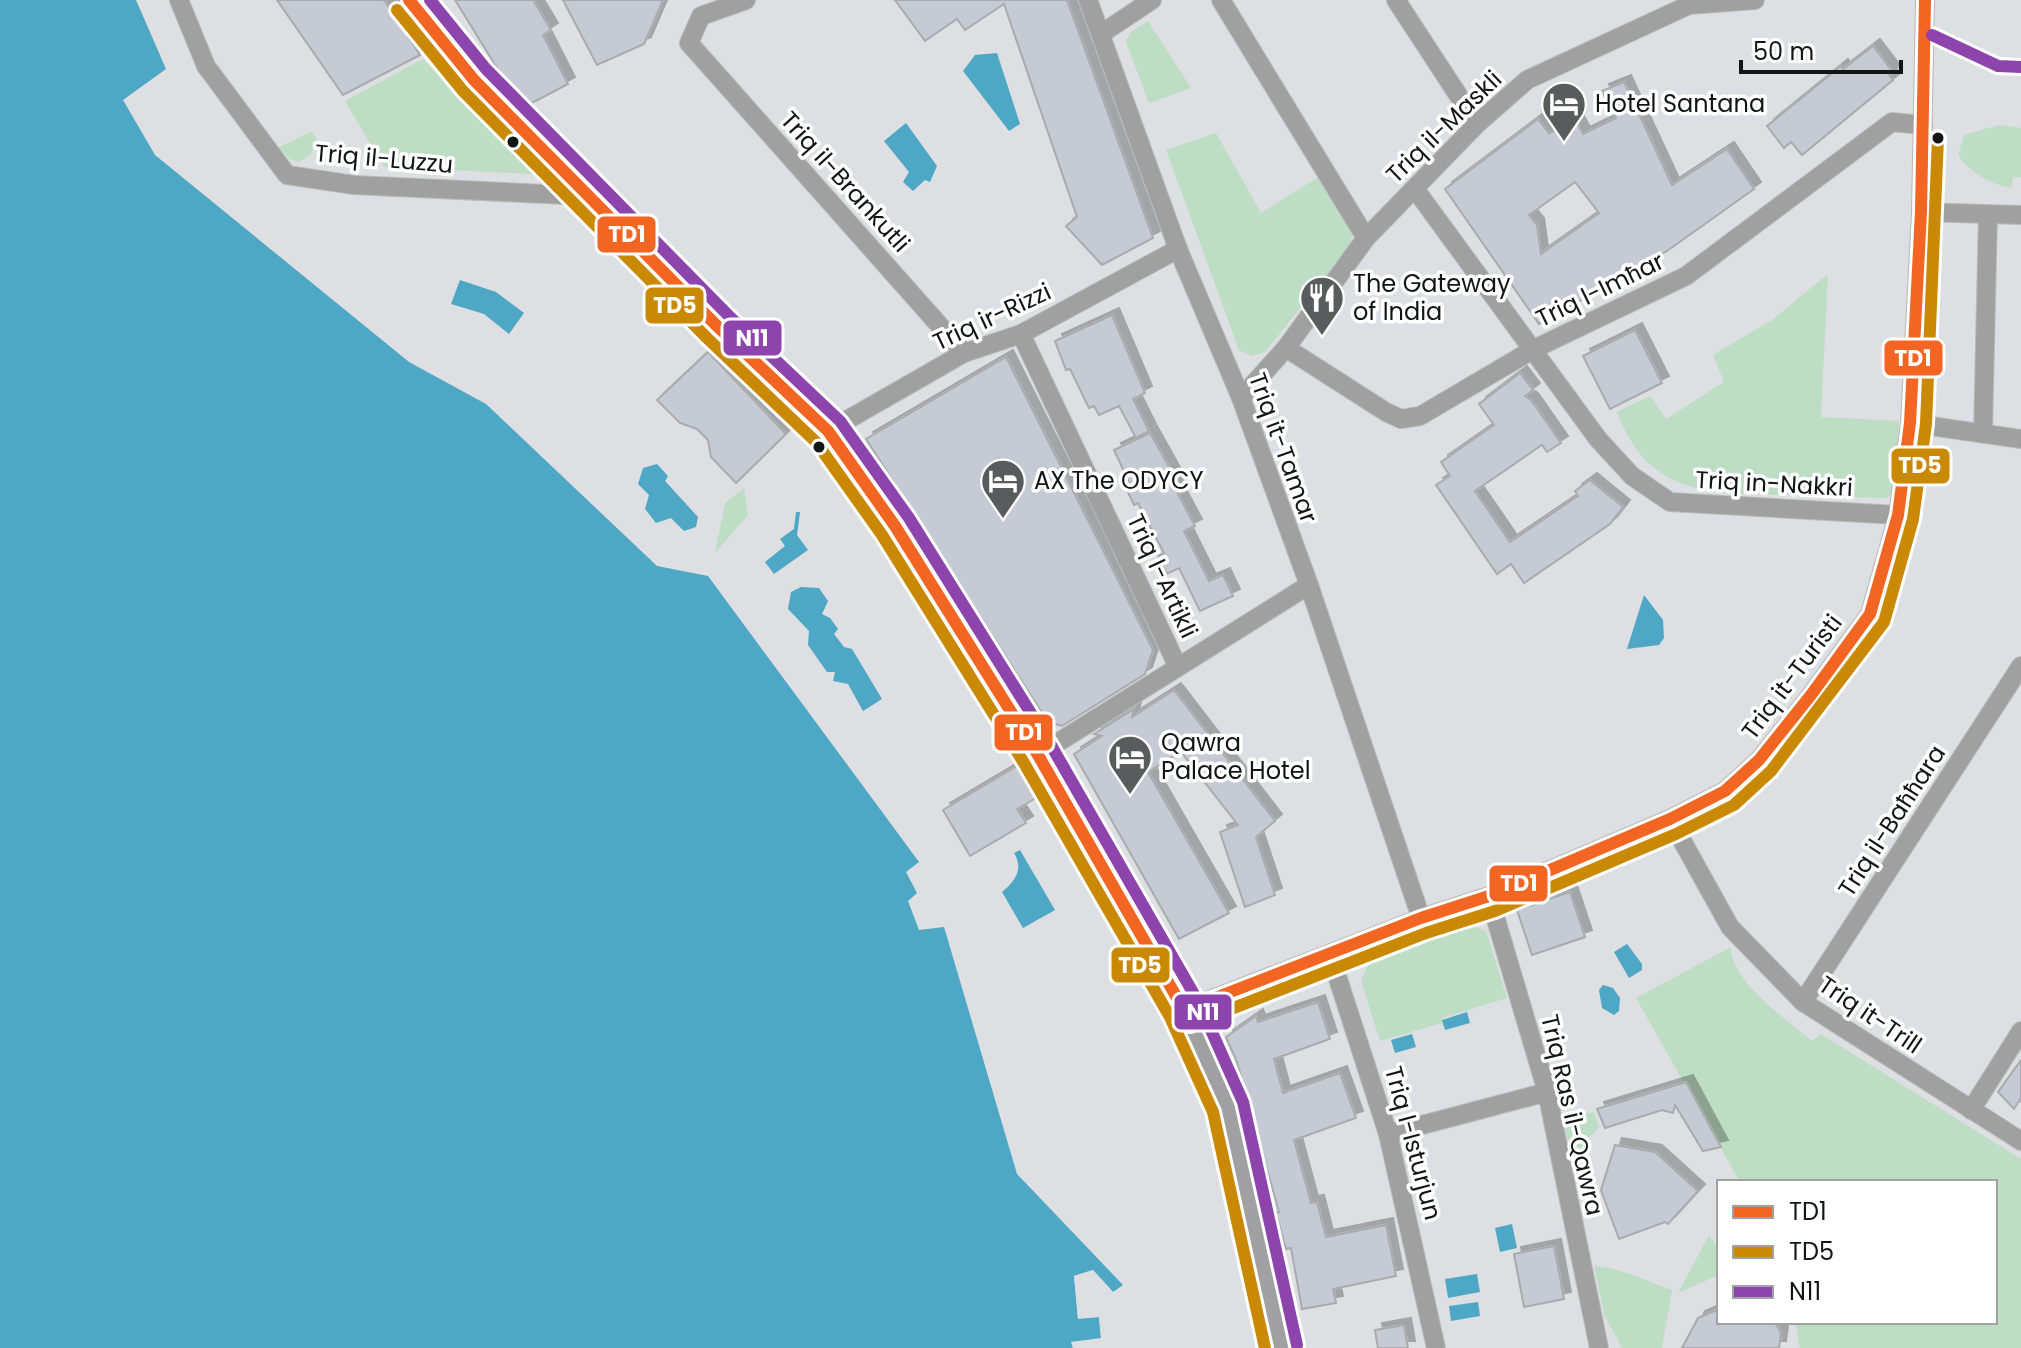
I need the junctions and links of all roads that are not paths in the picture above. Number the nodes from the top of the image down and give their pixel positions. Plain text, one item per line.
1 (179, 0) edge
2 (409, 0) edge
3 (746, 0) edge
4 (1088, 0) edge
5 (1152, 0) edge
6 (1221, 0) edge
7 (1396, 0) edge
8 (1755, 0) edge
9 (1925, 0) edge
10 (1688, 3) edge
11 (1101, 34) junction
12 (1477, 124) junction
13 (1923, 125) junction
14 (1415, 189) junction
15 (587, 196) junction
16 (1921, 212) junction
17 (1988, 214) junction
18 (2021, 215) edge
19 (1366, 238) junction
20 (1178, 249) junction
21 (1021, 334) junction
22 (1286, 348) junction
23 (1534, 349) junction
24 (964, 353) junction
25 (1241, 398) junction
26 (1910, 423) junction
27 (828, 431) junction
28 (1983, 432) junction
29 (2021, 439) edge
30 (1898, 515) junction
31 (1309, 585) junction
32 (1177, 665) junction
33 (2021, 666) edge
34 (1038, 755) junction
35 (1670, 819) junction
36 (1489, 896) junction
37 (1421, 918) junction
38 (1330, 954) junction
39 (1803, 1002) junction
40 (1184, 1010) junction
41 (2021, 1031) edge
42 (1547, 1092) junction
43 (1971, 1110) junction
44 (1388, 1134) junction
45 (2021, 1141) edge
46 (1281, 1348) edge
47 (1436, 1348) edge
48 (1599, 1348) edge

1 - 15 street, Triq il-Luzzu
2 - 15 street
3 - 24 street, Triq il-Brankutli
4 - 11 street, Triq it-Tamar
5 - 11 street
6 - 19 street
7 - 12 street
8 - 10 street, Triq il-Maskli
9 - 13 street, Triq it-Turisti
10 - 12 street, Triq il-Maskli
11 - 20 street, Triq it-Tamar
12 - 14 street, Triq il-Maskli
13 - 16 street, Triq it-Turisti
13 - 23 street, Triq l-Imħar
14 - 19 street, Triq il-Maskli
14 - 23 street, Triq in-Nakkri
15 - 27 street
16 - 17 street
16 - 26 street, Triq it-Turisti
17 - 18 street
17 - 28 street
19 - 22 street, Triq il-Maskli
20 - 21 street, Triq ir-Rizzi
20 - 25 street, Triq it-Tamar
21 - 24 street, Triq ir-Rizzi
21 - 32 street, Triq l-Artikli
22 - 23 street, Triq l-Imħar
22 - 25 street, Triq il-Maskli
23 - 30 street, Triq in-Nakkri
24 - 27 street, Triq ir-Rizzi
25 - 31 street, Triq it-Tamar
26 - 28 street
26 - 30 street, Triq it-Turisti
27 - 34 street
28 - 29 street
30 - 35 street, Triq it-Turisti
31 - 32 street
31 - 37 street, Triq it-Tamar
32 - 34 street
33 - 39 street, Triq il-Baħħara
34 - 40 street
35 - 36 street, Triq it-Turisti
35 - 39 street, Triq it-Trill
36 - 37 street, Triq it-Turisti
36 - 42 street, Triq Ras il-Qawra
37 - 38 street, Triq it-Turisti
38 - 40 street, Triq it-Turisti
38 - 44 street, Triq l-Isturjun
39 - 43 street, Triq it-Trill
40 - 46 street
41 - 43 street
42 - 44 street
42 - 48 street, Triq Ras il-Qawra
43 - 45 street, Triq it-Trill
44 - 47 street, Triq l-Isturjun

